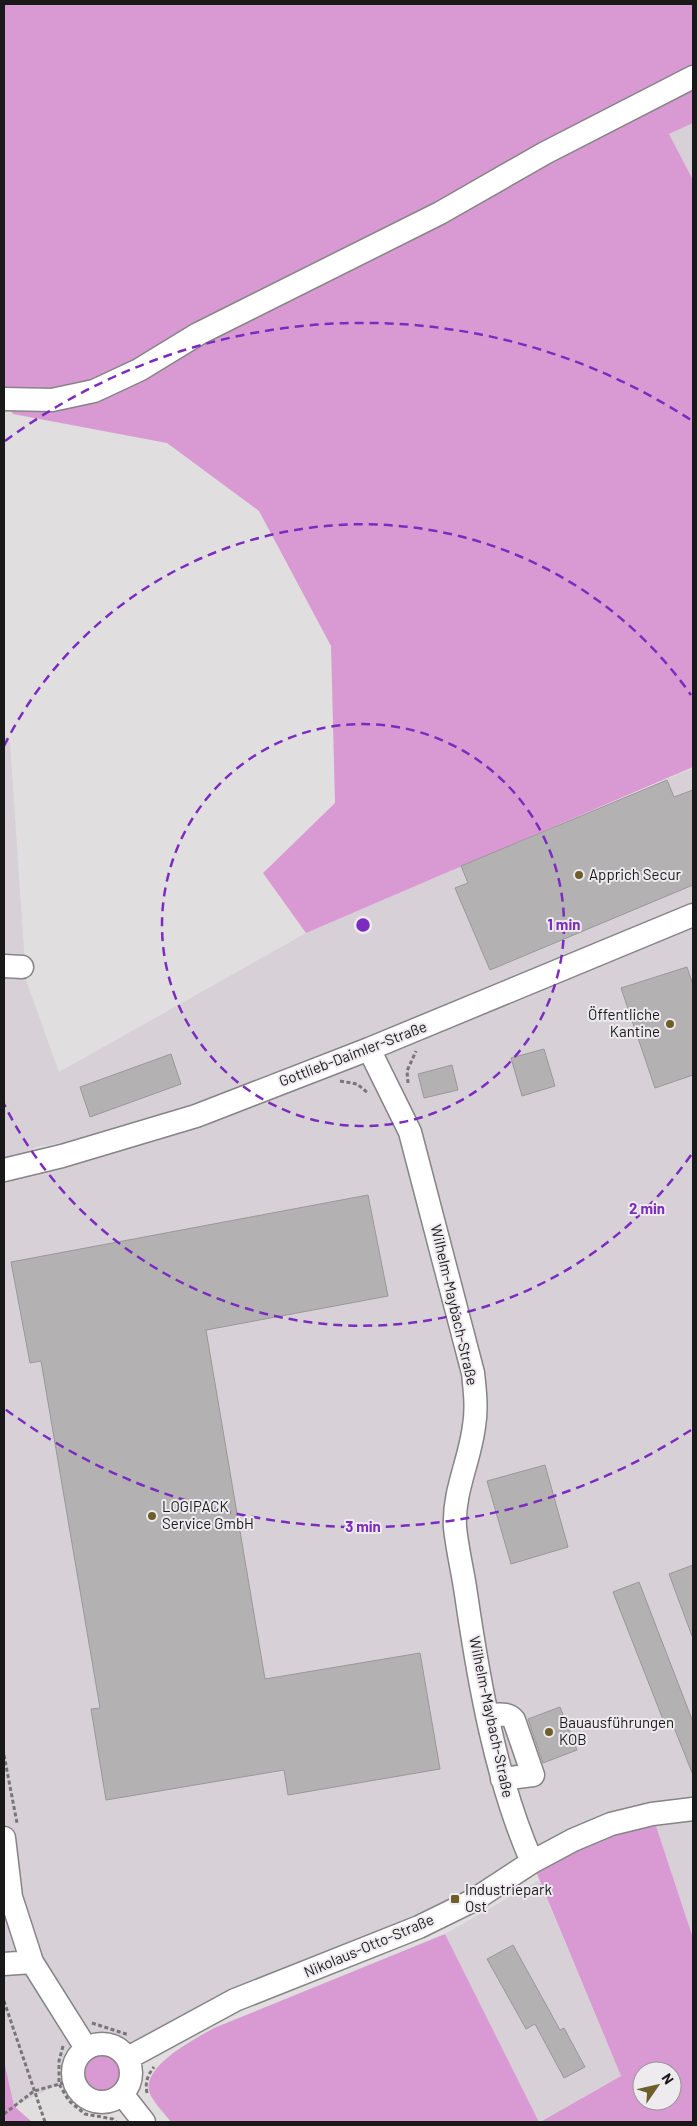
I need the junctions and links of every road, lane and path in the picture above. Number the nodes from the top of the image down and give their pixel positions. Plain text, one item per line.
1 (693, 77) edge
2 (4, 399) edge
3 (693, 915) edge
4 (369, 1050) junction
5 (4, 1170) edge
6 (488, 1715) junction
7 (4, 1755) edge
8 (502, 1779) junction
9 (693, 1809) edge
10 (11, 1832) edge
11 (532, 1862) junction
12 (32, 1962) junction
13 (4, 1964) edge
14 (4, 2001) edge
15 (74, 2030) junction
16 (86, 2048) junction
17 (135, 2054) junction
18 (67, 2082) junction
19 (34, 2091) junction
20 (122, 2094) junction
21 (148, 2096) dead end
22 (4, 2114) edge
23 (44, 2122) edge
24 (116, 2122) edge
25 (144, 2122) edge

1 - 2 street
3 - 4 street, Gottlieb-Daimler-Straße
4 - 5 street, Gottlieb-Daimler-Straße
4 - 6 street, Wilhelm-Maybach-Straße
6 - 8 street, Wilhelm-Maybach-Straße
6 - 8 street
7 - 10 path
8 - 11 street, Wilhelm-Maybach-Straße
9 - 11 street, Nikolaus-Otto-Straße
10 - 12 street
11 - 17 street, Nikolaus-Otto-Straße
12 - 13 street
12 - 15 street
14 - 19 path
15 - 16 street
15 - 17 path
15 - 18 path
16 - 17 street
16 - 18 street
17 - 20 street
17 - 21 path
18 - 19 path
18 - 20 street
18 - 24 path
19 - 22 path
19 - 23 path
20 - 25 street

